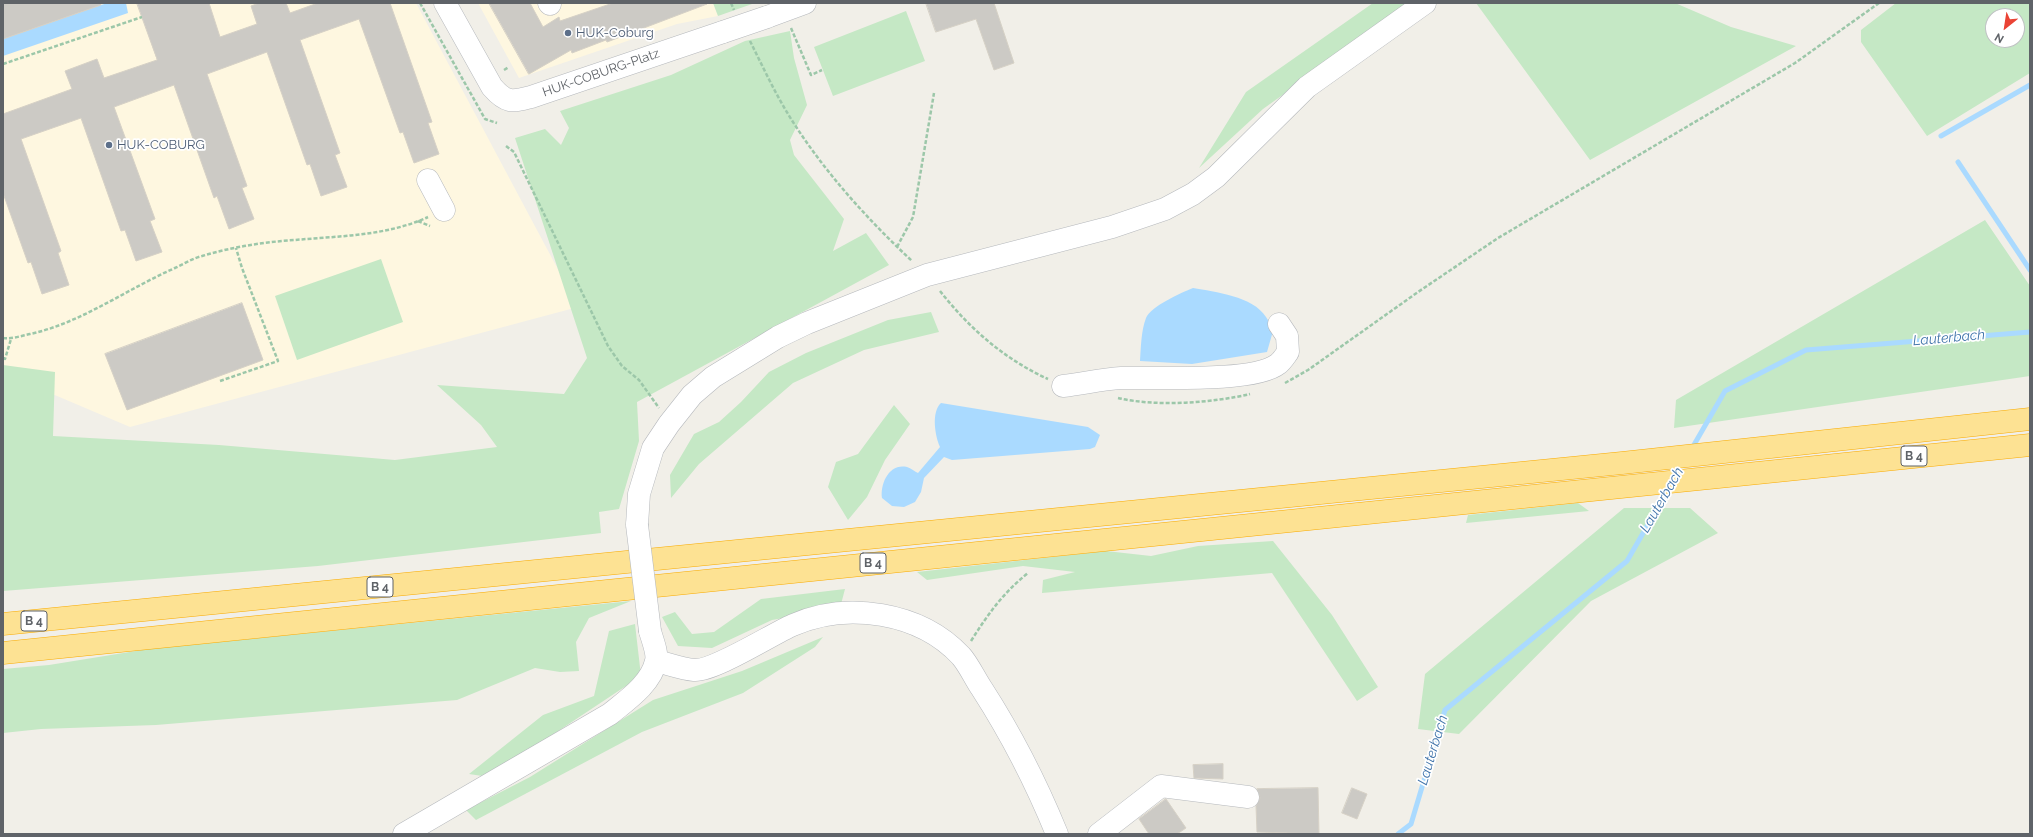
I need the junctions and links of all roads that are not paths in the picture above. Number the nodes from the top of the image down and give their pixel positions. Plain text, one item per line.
1 (445, 3) edge
2 (805, 3) edge
3 (1425, 3) edge
4 (428, 180) dead end
5 (437, 218) road end
6 (1279, 324) dead end
7 (1064, 386) road end
8 (2030, 419) edge
9 (2030, 445) edge
10 (3, 624) edge
11 (3, 653) edge
12 (656, 661) junction
13 (1248, 797) dead end
14 (404, 834) edge
15 (1057, 834) edge
16 (1099, 834) edge

1 - 2 street, HUK-COBURG-Platz, bridge
3 - 12 street, bridge
4 - 5 street
6 - 7 street
8 - 10 highway, B 4
9 - 11 highway, B 4
12 - 14 street
12 - 15 street
13 - 16 street

